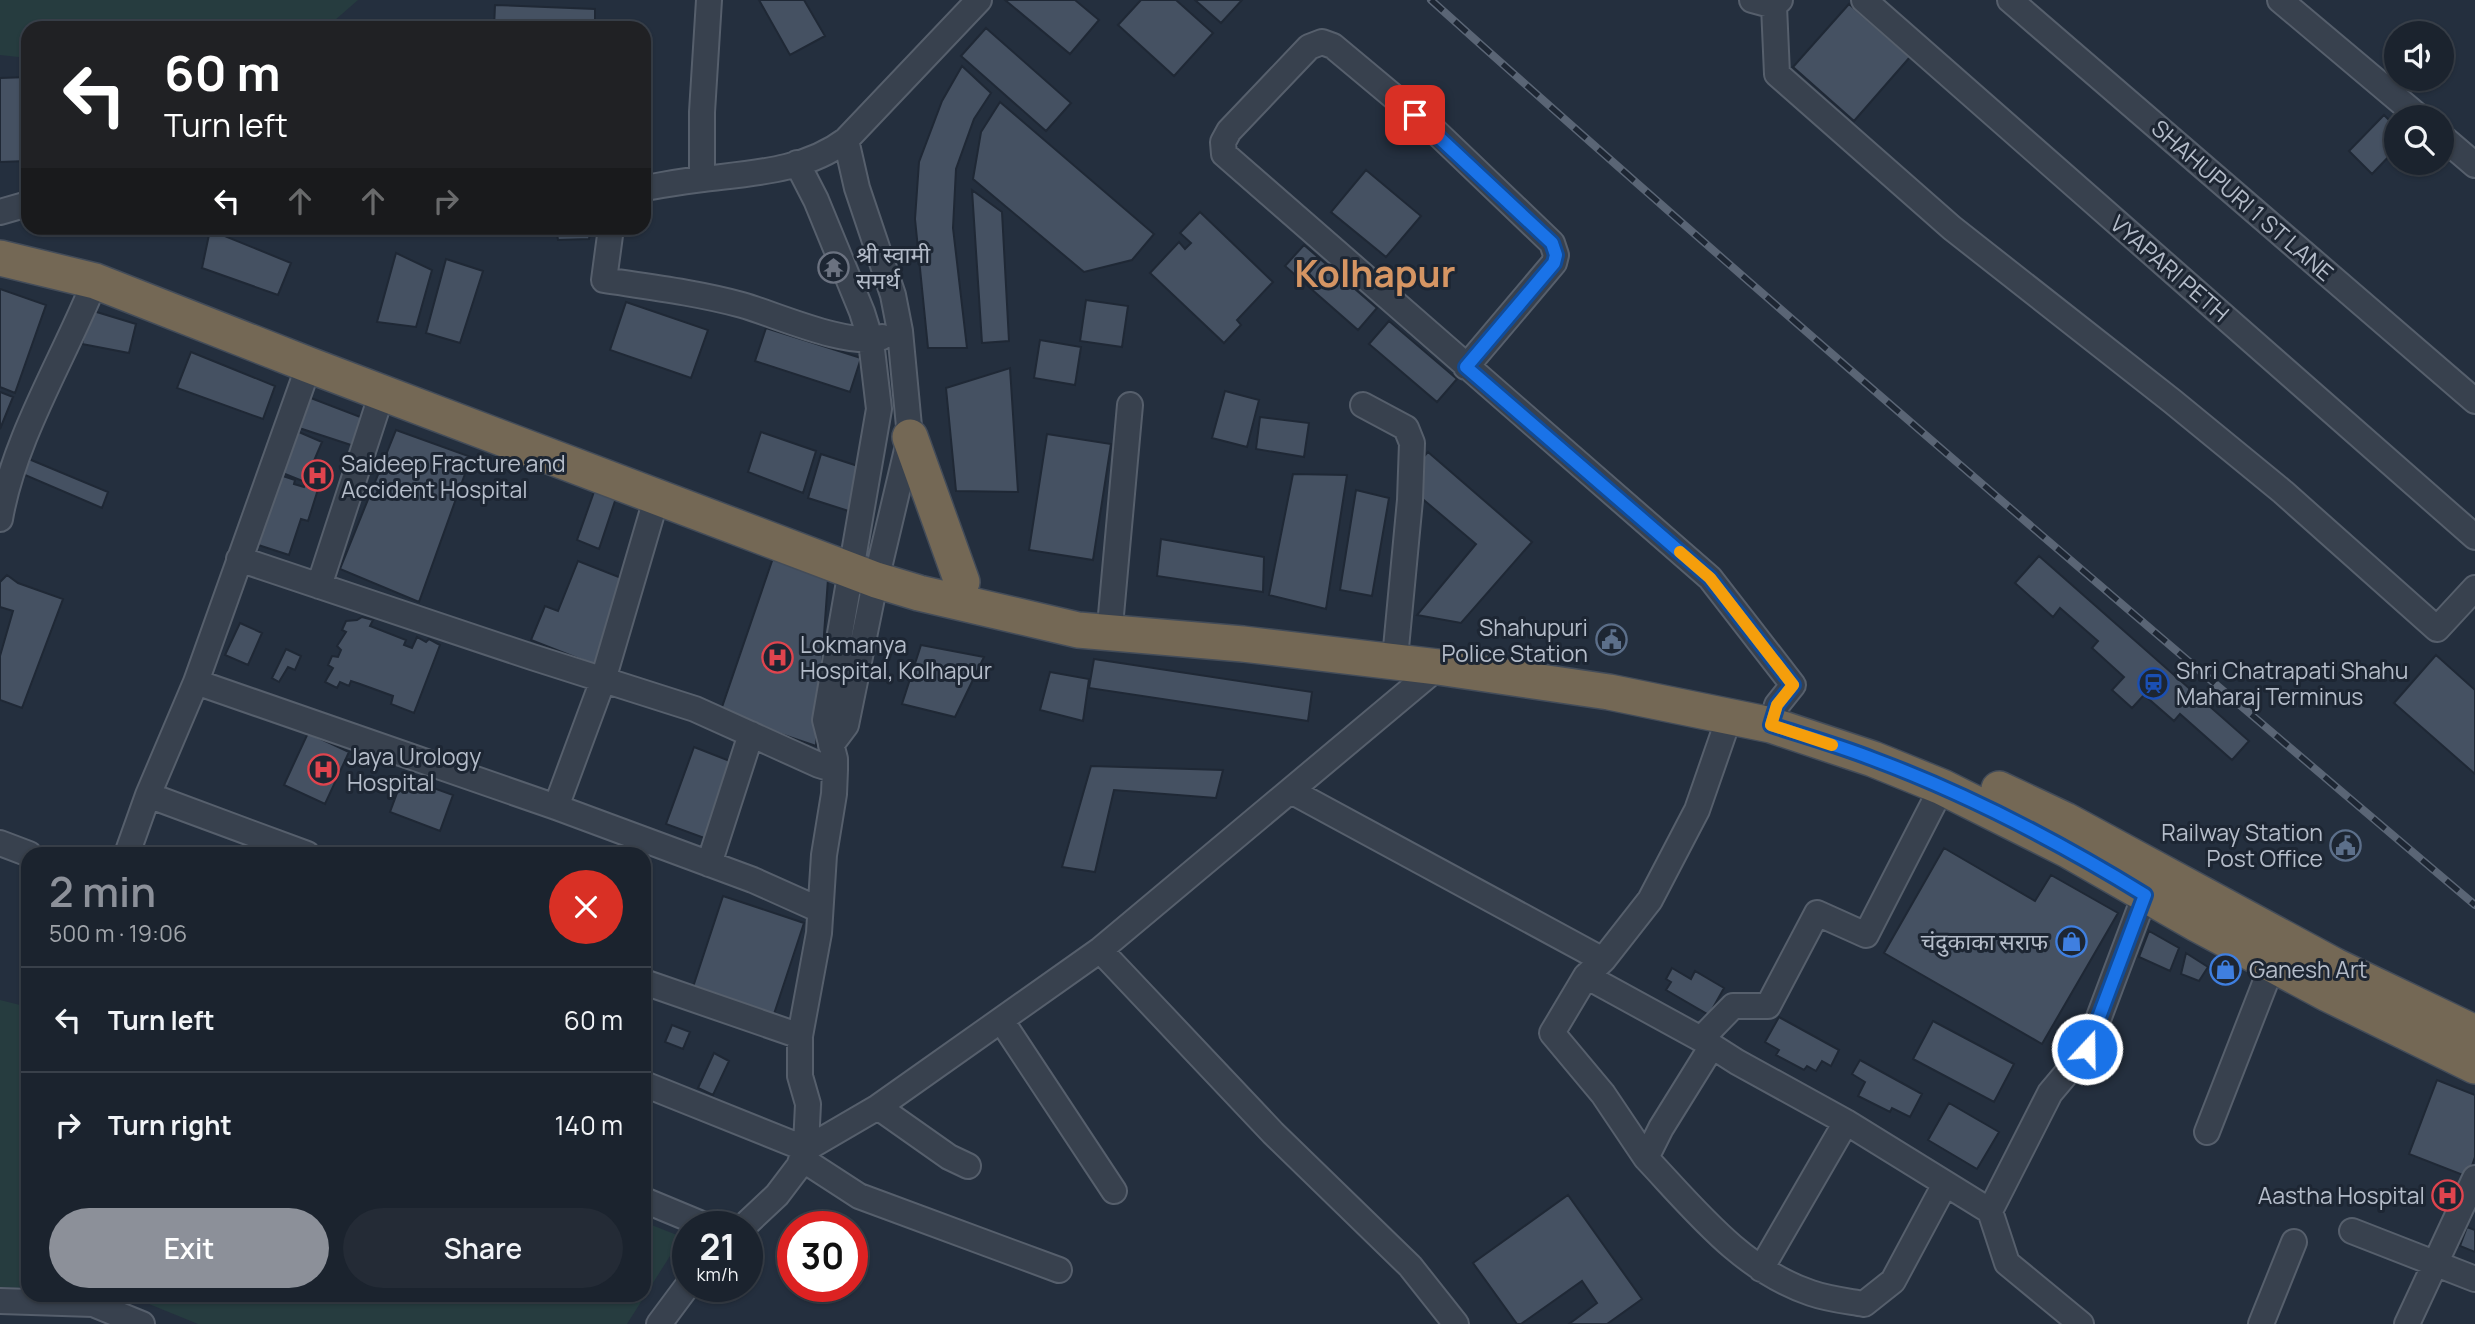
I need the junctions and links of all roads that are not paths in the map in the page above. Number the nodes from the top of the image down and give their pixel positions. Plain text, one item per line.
1 (709, 0) edge
2 (979, 0) edge
3 (1864, 0) edge
4 (2010, 0) edge
5 (2280, 0) edge
6 (1768, 2) edge
7 (2405, 105) edge
8 (846, 140) junction
9 (2454, 147) edge
10 (797, 163) junction
11 (2475, 165) edge
12 (702, 179) junction
13 (651, 187) edge
14 (21, 206) edge
15 (0, 212) edge
16 (610, 235) edge
17 (0, 240) edge
18 (0, 258) edge
19 (95, 281) junction
20 (900, 331) junction
21 (871, 341) junction
22 (309, 365) junction
23 (1466, 367) junction
24 (382, 393) junction
25 (2475, 401) edge
26 (1130, 405) dead end
27 (1363, 405) dead end
28 (910, 437) junction
29 (657, 496) junction
30 (0, 519) edge
31 (2475, 537) edge
32 (239, 559) junction
33 (866, 563) junction
34 (962, 582) junction
35 (320, 586) junction
36 (2475, 588) edge
37 (1111, 615) junction
38 (1396, 648) junction
39 (1438, 667) junction
40 (603, 680) junction
41 (195, 682) junction
42 (1730, 715) junction
43 (1774, 715) junction
44 (751, 734) junction
45 (835, 770) junction
46 (1942, 787) junction
47 (1291, 791) junction
48 (148, 795) junction
49 (556, 807) junction
50 (0, 843) edge
51 (129, 847) edge
52 (288, 847) edge
53 (21, 851) edge
54 (709, 864) junction
55 (2145, 895) junction
56 (820, 910) junction
57 (1100, 950) junction
58 (2278, 951) junction
59 (1595, 968) junction
60 (651, 984) edge
61 (1001, 1020) junction
62 (2475, 1033) edge
63 (800, 1036) junction
64 (1707, 1042) junction
65 (2475, 1066) edge
66 (651, 1087) edge
67 (878, 1107) junction
68 (1846, 1122) junction
69 (2207, 1132) dead end
70 (803, 1153) junction
71 (1646, 1158) junction
72 (968, 1166) dead end
73 (2474, 1182) edge
74 (1945, 1184) junction
75 (1114, 1191) dead end
76 (651, 1203) edge
77 (760, 1211) edge
78 (672, 1212) edge
79 (1990, 1212) junction
80 (2352, 1231) dead end
81 (2294, 1242) dead end
82 (2435, 1264) junction
83 (1762, 1269) junction
84 (1059, 1270) dead end
85 (2475, 1279) edge
86 (0, 1301) edge
87 (675, 1302) edge
88 (59, 1307) edge
89 (142, 1324) edge
90 (659, 1324) edge
91 (1456, 1324) edge
92 (2081, 1324) edge
93 (2261, 1324) edge
94 (2407, 1324) edge

1 - 12 street
2 - 8 street
3 - 31 street, VYAPARI PETH
4 - 25 street, SHAHUPURI 1 ST LANE
5 - 7 street
6 - 36 street
8 - 10 street
8 - 20 street
9 - 11 street
10 - 12 street
10 - 21 street
12 - 13 street
14 - 15 street
16 - 21 street
17 - 33 highway
18 - 19 highway
19 - 22 highway
19 - 30 street
20 - 21 street
20 - 28 street
21 - 33 street
22 - 24 highway
22 - 32 street
23 - 23 street
23 - 43 street
24 - 29 highway
24 - 35 street
26 - 37 street
27 - 38 street
28 - 33 street
28 - 34 highway
29 - 33 highway
29 - 40 street
32 - 35 street
32 - 41 street
33 - 34 highway
33 - 39 highway
33 - 45 street
34 - 37 highway
35 - 40 street
37 - 38 highway
38 - 43 highway
39 - 42 highway
39 - 47 street
40 - 44 street
40 - 49 street
41 - 48 street
41 - 49 street
42 - 43 highway
42 - 59 street
43 - 46 highway
43 - 58 highway
44 - 45 street
44 - 54 street
45 - 56 street
46 - 55 highway
46 - 64 street
47 - 57 street
47 - 59 street
48 - 51 street
48 - 52 street
49 - 54 street
50 - 53 street
54 - 56 street
55 - 58 highway
55 - 79 street
56 - 63 street
57 - 61 street
57 - 91 street
58 - 62 highway
58 - 65 highway
58 - 69 street
59 - 64 street
59 - 71 street
60 - 63 street
61 - 67 street
61 - 75 street
63 - 70 street
64 - 68 street
64 - 71 street
66 - 70 street
67 - 70 street
67 - 72 street
68 - 74 street
68 - 83 street
70 - 77 street
70 - 84 street
71 - 83 street
73 - 82 street
74 - 79 street
74 - 83 street
76 - 78 street
79 - 92 street
80 - 82 street
81 - 93 street
82 - 85 street
82 - 94 street
86 - 88 street
87 - 90 street
88 - 89 street

